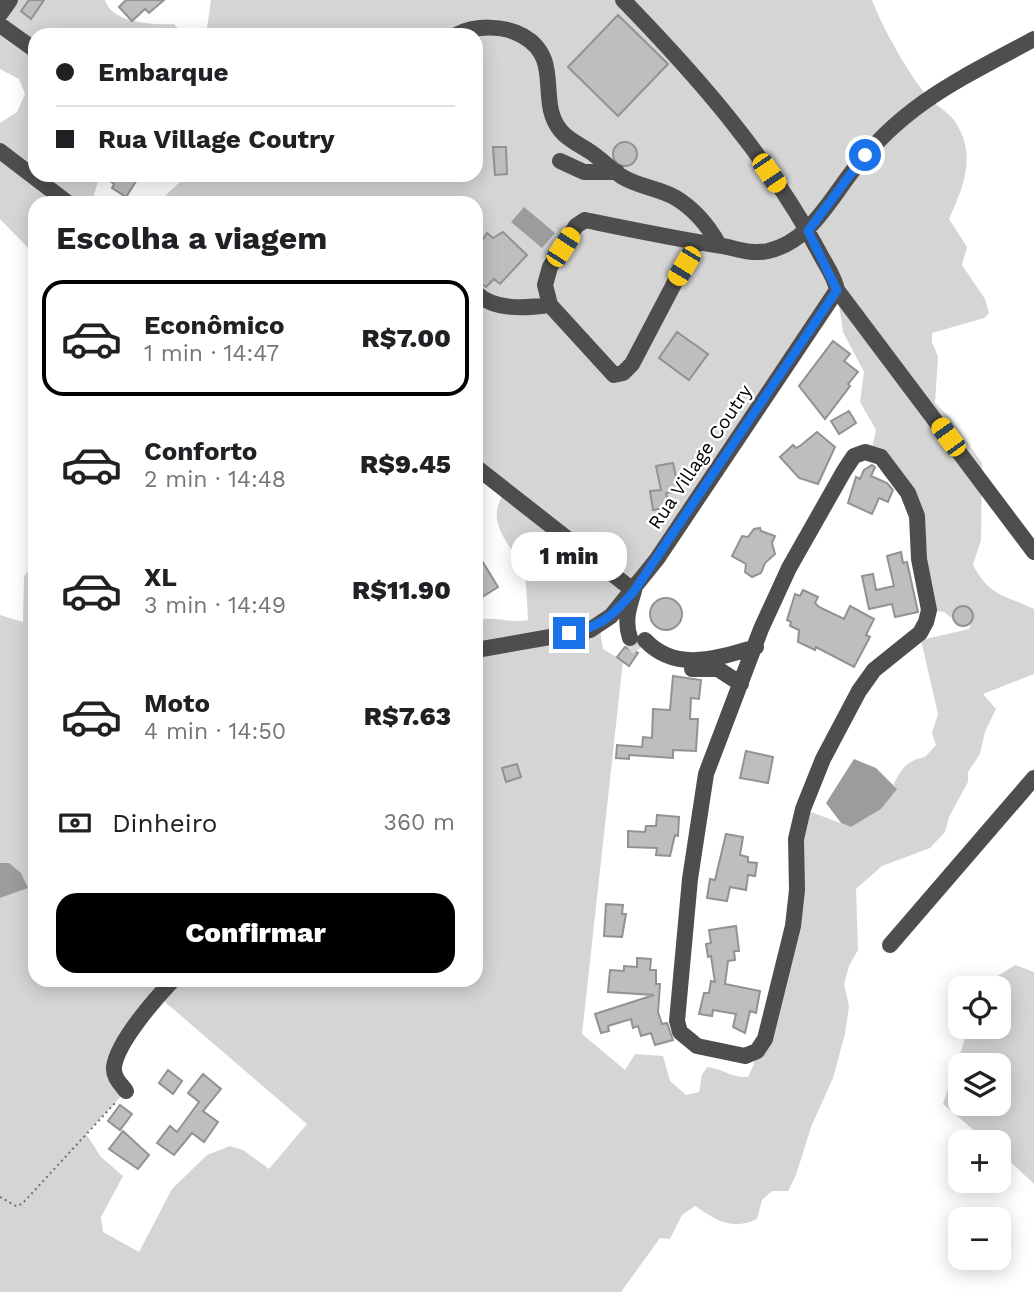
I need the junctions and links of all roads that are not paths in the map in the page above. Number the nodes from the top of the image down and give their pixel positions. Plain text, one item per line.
1 (10, 0) edge
2 (623, 0) edge
3 (0, 14) edge
4 (0, 25) edge
5 (483, 28) edge
6 (1034, 39) edge
7 (28, 45) edge
8 (0, 151) edge
9 (560, 161) dead end
10 (28, 172) edge
11 (617, 173) junction
12 (41, 182) edge
13 (59, 196) edge
14 (808, 231) junction
15 (696, 242) junction
16 (719, 245) junction
17 (837, 290) junction
18 (483, 297) edge
19 (550, 305) junction
20 (483, 472) edge
21 (1034, 552) edge
22 (634, 591) junction
23 (638, 639) junction
24 (756, 648) junction
25 (483, 649) edge
26 (741, 684) junction
27 (1034, 778) edge
28 (890, 945) dead end
29 (166, 987) edge
30 (126, 1091) road end

1 - 3 street
2 - 14 street
4 - 7 street
5 - 11 street
6 - 14 street
8 - 10 street
9 - 11 street
11 - 16 street
12 - 13 street
14 - 16 street
14 - 17 street
15 - 16 street
15 - 19 street
15 - 19 street
17 - 21 street
17 - 22 street, Rua Village Coutry
18 - 19 street
20 - 22 street
22 - 23 street
22 - 25 street, Rua Village Coutry
23 - 24 street
23 - 26 street
24 - 26 street
24 - 26 street
27 - 28 street
29 - 30 street

